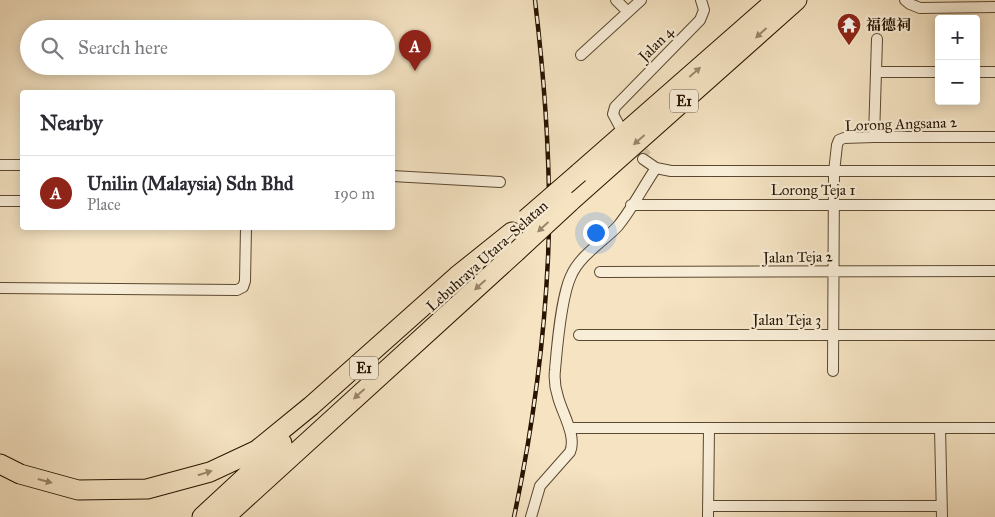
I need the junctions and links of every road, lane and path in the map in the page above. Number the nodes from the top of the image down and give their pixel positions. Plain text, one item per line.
1 (616, 0) edge
2 (641, 0) edge
3 (701, 0) edge
4 (776, 0) edge
5 (797, 0) edge
6 (905, 0) edge
7 (995, 7) edge
8 (628, 12) junction
9 (876, 39) dead end
10 (581, 55) dead end
11 (876, 72) junction
12 (935, 72) edge
13 (980, 72) edge
14 (995, 72) edge
15 (620, 123) dead end
16 (874, 137) junction
17 (995, 137) edge
18 (0, 165) edge
19 (20, 165) edge
20 (995, 171) edge
21 (834, 172) junction
22 (395, 176) edge
23 (500, 182) dead end
24 (0, 201) edge
25 (20, 201) edge
26 (631, 205) junction
27 (834, 205) junction
28 (995, 205) edge
29 (246, 230) edge
30 (512, 232) junction
31 (834, 271) junction
32 (995, 271) edge
33 (600, 272) dead end
34 (0, 288) edge
35 (579, 335) dead end
36 (833, 335) junction
37 (995, 335) edge
38 (833, 371) dead end
39 (569, 428) junction
40 (709, 428) junction
41 (940, 428) junction
42 (995, 428) edge
43 (0, 464) edge
44 (708, 506) junction
45 (941, 506) junction
46 (202, 517) edge
47 (225, 517) edge
48 (531, 517) edge
49 (708, 517) edge
50 (942, 517) edge

1 - 8 street
2 - 8 street
3 - 15 street, Jalan 4
30 -> 4 highway, Lebuhraya Utara–Selatan / E1, bridge
5 -> 47 highway, Lebuhraya Utara–Selatan / E1, bridge
6 - 7 street
8 - 10 street
9 - 11 street
11 - 12 street
11 - 16 street
13 - 14 street
16 - 17 street, Lorong Angsana 2
16 - 21 street, Lorong Angsana 2
18 - 19 street
20 - 21 street
21 - 26 street
21 - 27 street
22 - 23 street
24 - 25 street
26 - 27 street, Lorong Teja 1
26 - 39 street
27 - 28 street, Lorong Teja 1
27 - 31 street
29 - 34 street
43 -> 30 highway
30 - 46 highway, Lebuhraya Utara–Selatan / E1
31 - 32 street, Jalan Teja 2
31 - 33 street, Jalan Teja 2
31 - 36 street
35 - 36 street, Jalan Teja 3
36 - 37 street, Jalan Teja 3
36 - 38 street
39 - 40 street
39 - 48 street
40 - 41 street
40 - 44 street
41 - 42 street
41 - 45 street
44 - 45 street
44 - 49 street
45 - 50 street

